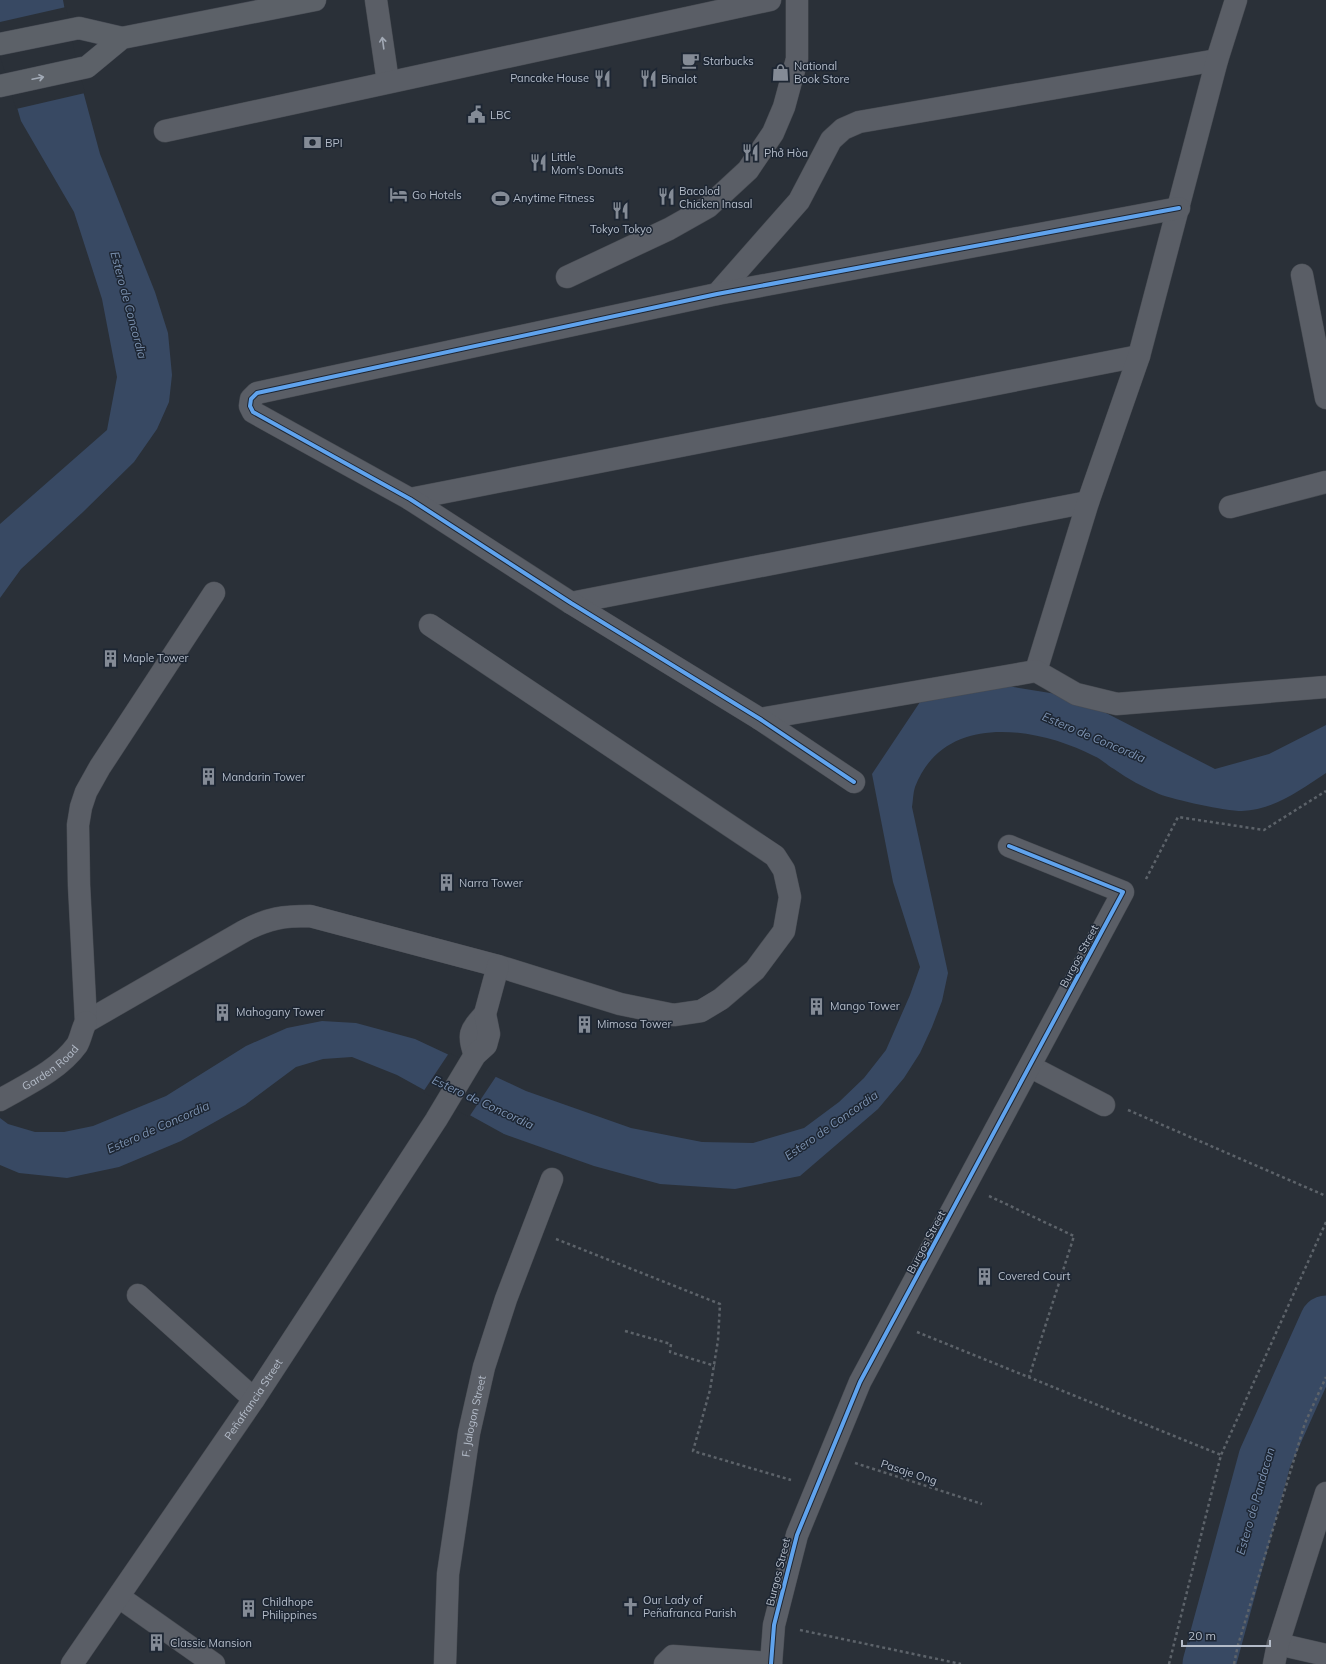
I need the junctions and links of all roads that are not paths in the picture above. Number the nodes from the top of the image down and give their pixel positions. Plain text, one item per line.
1 (315, 0) edge
2 (376, 0) edge
3 (770, 0) edge
4 (798, 0) edge
5 (1236, 0) edge
6 (122, 38) junction
7 (0, 44) edge
8 (1217, 60) junction
9 (388, 82) junction
10 (0, 86) edge
11 (165, 131) dead end
12 (1179, 208) junction
13 (1302, 275) dead end
14 (567, 277) dead end
15 (717, 294) junction
16 (1321, 351) edge
17 (1139, 356) junction
18 (1326, 398) edge
19 (1326, 482) edge
20 (410, 499) junction
21 (1088, 502) junction
22 (1230, 507) dead end
23 (211, 597) dead end
24 (571, 603) junction
25 (430, 625) dead end
26 (1036, 671) junction
27 (1326, 687) edge
28 (760, 719) junction
29 (854, 782) dead end
30 (1009, 846) dead end
31 (498, 966) junction
32 (86, 1022) junction
33 (1031, 1067) junction
34 (2, 1099) edge
35 (1104, 1105) road end
36 (552, 1179) dead end
37 (138, 1295) dead end
38 (254, 1399) junction
39 (1326, 1493) edge
40 (1320, 1529) edge
41 (119, 1597) junction
42 (1276, 1654) edge
43 (1326, 1654) edge
44 (72, 1664) edge
45 (214, 1664) edge
46 (445, 1664) edge
47 (665, 1664) edge
48 (771, 1664) edge

1 - 6 main road
9 -> 2 street
3 - 9 street
4 - 14 street
5 - 8 street
6 - 7 main road
10 -> 6 main road
8 - 12 street
8 - 15 street
9 - 11 street
12 - 15 street
12 - 17 street
13 - 16 street
15 - 20 street
16 - 18 street
17 - 20 street
17 - 21 street
19 - 22 street
20 - 24 street
21 - 24 street
21 - 26 street
23 - 32 street
24 - 28 street
25 - 31 street
26 - 27 street
26 - 28 street
28 - 29 street
30 - 33 street, Burgos Street
31 - 32 street
31 - 38 street, Peñafrancia Street
32 - 34 street, Garden Road
33 - 35 street
33 - 48 street, Burgos Street
36 - 46 street, F. Jalogon Street
37 - 38 street
38 - 41 street, Peñafrancia Street
39 - 40 street
40 - 42 street
41 - 44 street, Peñafrancia Street
41 - 45 street
42 - 43 street
47 - 48 street

